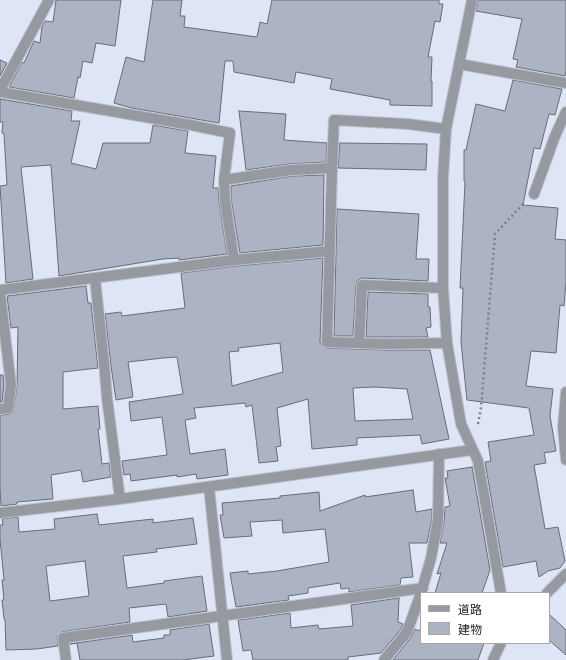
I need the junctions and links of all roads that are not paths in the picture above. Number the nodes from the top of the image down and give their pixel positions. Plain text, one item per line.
1 (48, 0) edge
2 (472, 0) edge
3 (458, 64) junction
4 (566, 83) edge
5 (0, 91) edge
6 (566, 112) edge
7 (446, 129) junction
8 (332, 168) junction
9 (224, 180) junction
10 (534, 194) road end
11 (330, 251) junction
12 (234, 260) junction
13 (95, 278) junction
14 (443, 288) junction
15 (0, 290) edge
16 (0, 293) edge
17 (359, 343) junction
18 (447, 343) junction
19 (566, 392) edge
20 (4, 408) edge
21 (565, 421) edge
22 (472, 450) junction
23 (439, 454) junction
24 (566, 460) edge
25 (209, 487) junction
26 (120, 499) junction
27 (0, 513) edge
28 (566, 574) edge
29 (422, 591) edge
30 (501, 592) edge
31 (549, 592) edge
32 (420, 596) edge
33 (223, 615) junction
34 (501, 644) edge
35 (66, 660) edge
36 (227, 660) edge
37 (384, 660) edge
38 (493, 660) edge

1 - 5 street
2 - 3 street
3 - 4 street
3 - 7 street
5 - 9 street
6 - 10 street
7 - 8 street
7 - 14 street
8 - 9 street
8 - 11 street
9 - 12 street
11 - 12 street
11 - 17 street
12 - 13 street
13 - 15 street
13 - 26 street
14 - 17 street
14 - 18 street
16 - 20 street
17 - 18 street
18 - 22 street
19 - 21 street
21 - 24 street
22 - 23 street
22 - 30 street
23 - 25 street
23 - 29 street
25 - 26 street
25 - 33 street
26 - 27 street
28 - 31 street
29 - 33 street
32 - 37 street
33 - 35 street
33 - 36 street
34 - 38 street

